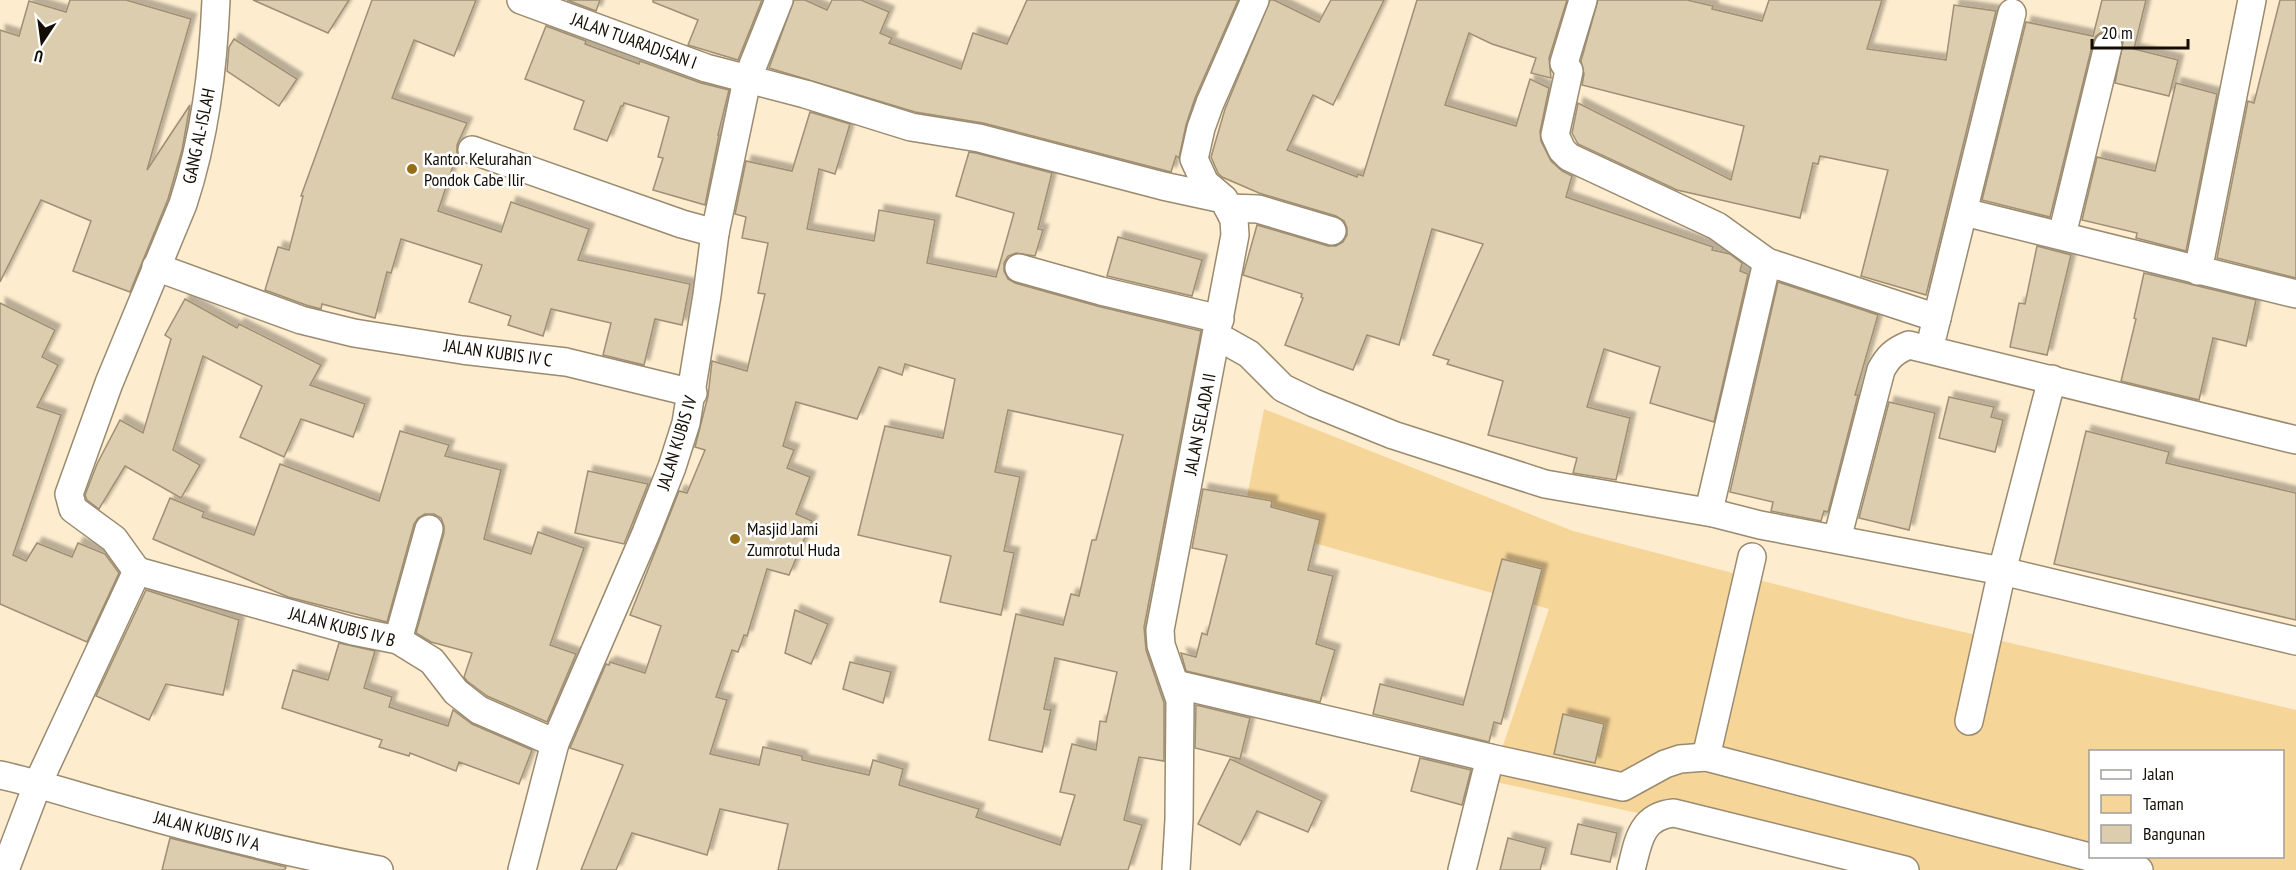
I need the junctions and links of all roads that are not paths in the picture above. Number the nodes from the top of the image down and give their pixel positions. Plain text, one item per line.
1 (216, 0) edge
2 (521, 0) edge
3 (779, 0) edge
4 (1255, 0) edge
5 (1583, 0) edge
6 (2252, 0) edge
7 (2012, 13) dead end
8 (2108, 46) dead end
9 (747, 80) junction
10 (472, 150) dead end
11 (1226, 204) junction
12 (1964, 212) junction
13 (1332, 231) dead end
14 (715, 233) junction
15 (2062, 235) junction
16 (1767, 262) junction
17 (156, 267) junction
18 (1019, 268) dead end
19 (2198, 271) junction
20 (2296, 294) edge
21 (1937, 318) junction
22 (1219, 327) junction
23 (1929, 350) junction
24 (2052, 379) junction
25 (693, 393) junction
26 (2296, 440) edge
27 (1713, 513) junction
28 (429, 529) dead end
29 (1837, 539) junction
30 (1752, 557) dead end
31 (137, 571) junction
32 (2002, 571) junction
33 (398, 640) junction
34 (2296, 642) edge
35 (1175, 684) junction
36 (1969, 721) dead end
37 (555, 743) junction
38 (1706, 757) junction
39 (1490, 758) junction
40 (0, 775) edge
41 (38, 783) junction
42 (2089, 857) edge
43 (2093, 858) edge
44 (5, 870) edge
45 (378, 870) edge
46 (522, 870) edge
47 (1176, 870) edge
48 (1462, 870) edge
49 (1631, 870) edge
50 (1905, 870) edge
51 (2139, 870) edge

1 - 17 street, GANG AL-ISLAH
2 - 9 street, JALAN TUARADISAN I
3 - 9 street, JALAN KUBIS IV
4 - 11 street
5 - 16 street
6 - 19 street
7 - 12 street
8 - 15 street
9 - 11 street, JALAN TUARADISAN I
9 - 14 street, JALAN KUBIS IV
10 - 14 street
11 - 13 street, JALAN TUARADISAN I
11 - 22 street, JALAN SELADA II
12 - 15 street
12 - 21 street
14 - 25 street, JALAN KUBIS IV
15 - 19 street
16 - 21 street
16 - 27 street
17 - 25 street, JALAN KUBIS IV C
17 - 31 street, GANG AL-ISLAH
18 - 22 street
19 - 20 street
21 - 23 street
22 - 27 street
22 - 35 street, JALAN SELADA II
23 - 24 street
23 - 29 street
24 - 26 street
24 - 32 street
25 - 37 street, JALAN KUBIS IV
27 - 29 street
28 - 33 street
29 - 32 street
30 - 38 street
31 - 33 street, JALAN KUBIS IV B
31 - 41 street
32 - 34 street
32 - 36 street
33 - 37 street, JALAN KUBIS IV B
35 - 39 street
35 - 47 street, JALAN SELADA II
37 - 46 street, JALAN KUBIS IV
38 - 39 street
38 - 42 street
39 - 48 street
40 - 41 street, JALAN KUBIS IV A
41 - 44 street
41 - 45 street, JALAN KUBIS IV A
43 - 51 street
49 - 50 street

